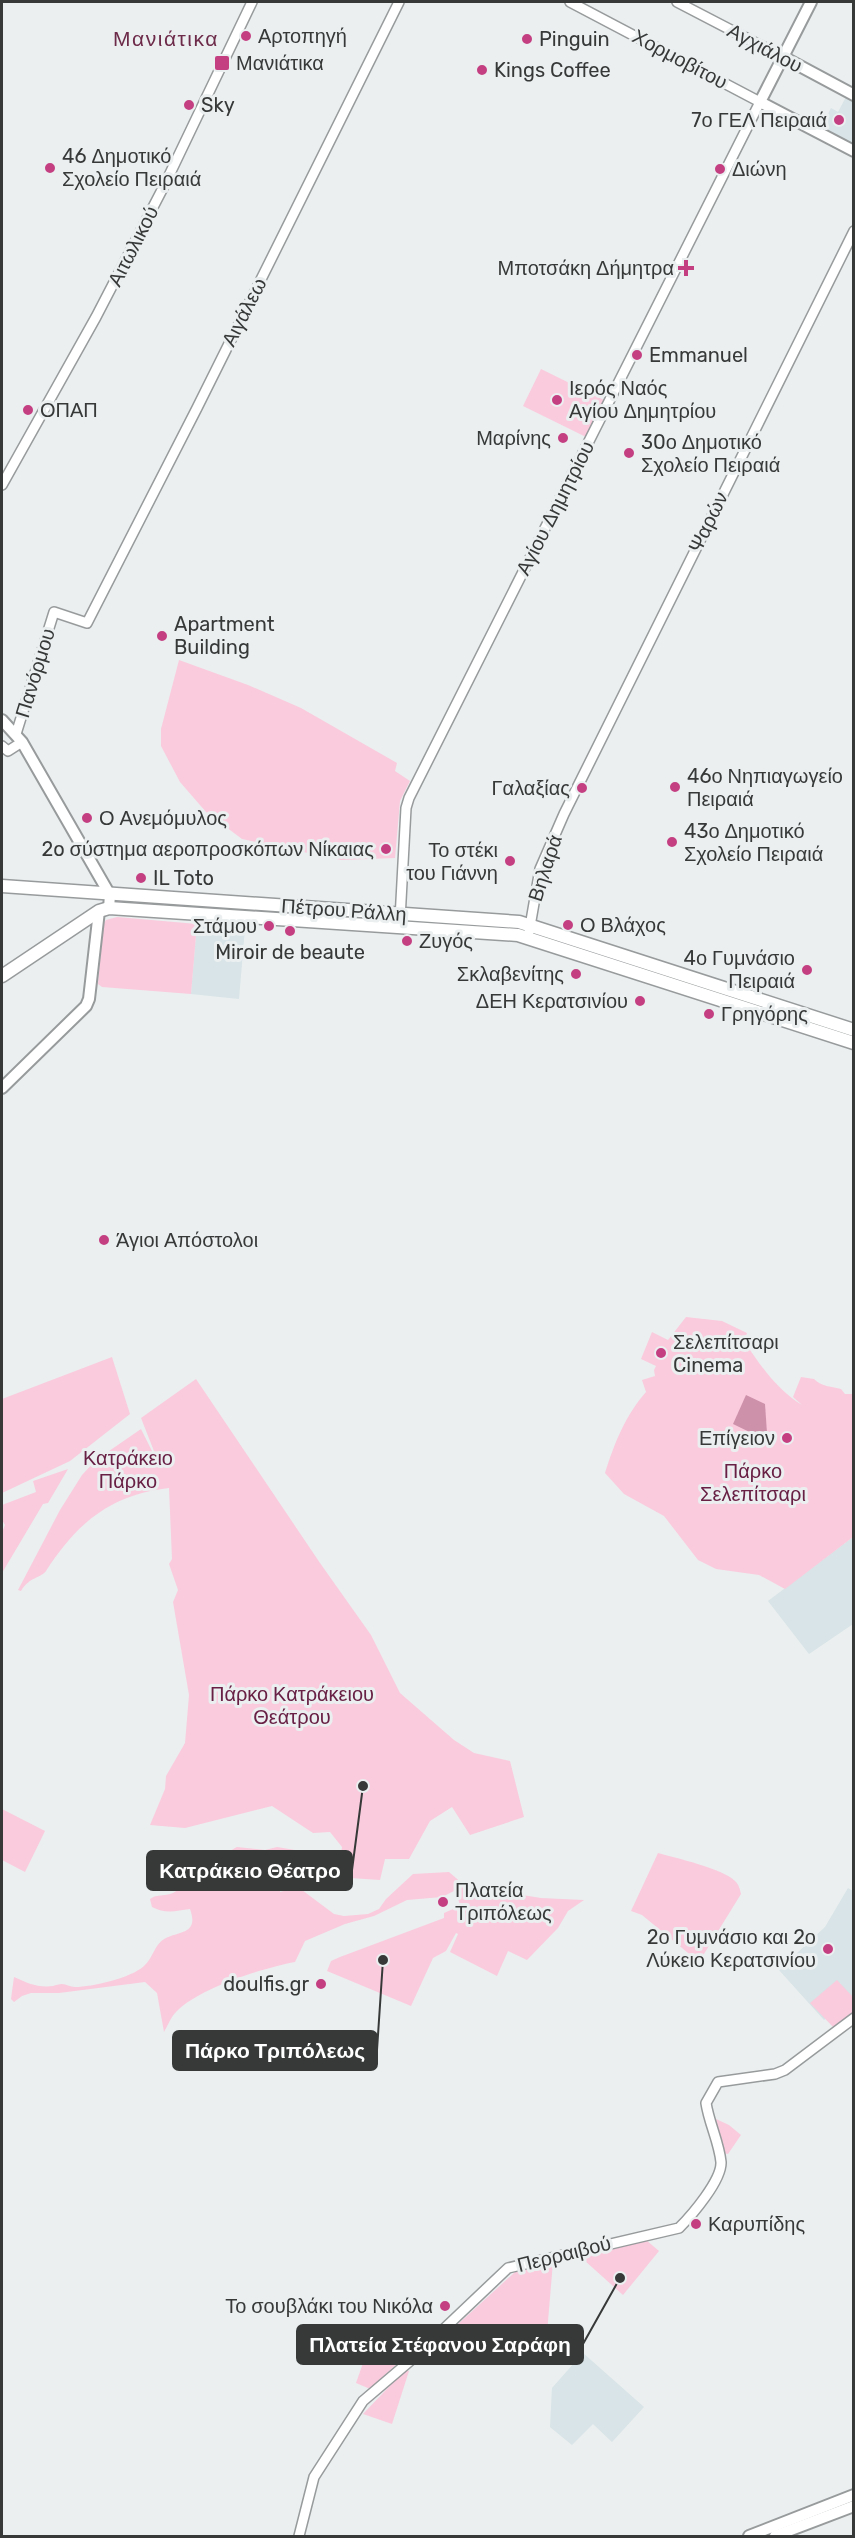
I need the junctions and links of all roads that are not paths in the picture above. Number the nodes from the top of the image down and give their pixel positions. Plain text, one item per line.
1 (252, 2) edge
2 (399, 2) edge
3 (570, 2) edge
4 (677, 2) edge
5 (811, 2) edge
6 (783, 57) junction
7 (854, 95) edge
8 (760, 102) junction
9 (854, 151) edge
10 (854, 231) edge
11 (2, 485) edge
12 (54, 612) joint
13 (2, 720) edge
14 (19, 738) junction
15 (2, 746) edge
16 (564, 813) joint
17 (2, 886) edge
18 (75, 892) junction
19 (110, 895) junction
20 (104, 910) junction
21 (401, 913) junction
22 (81, 923) junction
23 (529, 924) junction
24 (399, 928) junction
25 (528, 938) junction
26 (2, 976) edge
27 (854, 1030) edge
28 (854, 1043) edge
29 (2, 1088) edge
30 (854, 2018) edge
31 (854, 2495) edge
32 (854, 2505) edge
33 (299, 2536) edge
34 (749, 2536) edge
35 (775, 2536) edge

1 - 11 street, Αιτωλικού
2 - 12 street, Αιγάλεω
3 - 8 street, Χορμοβίτου
4 - 6 street, Αγχιάλου
5 - 6 main road, Αγίου Δημητρίου
6 - 7 main road, Αγχιάλου
6 - 8 main road, Αγίου Δημητρίου
8 - 9 main road, Χορμοβίτου
8 - 21 street, Αγίου Δημητρίου
10 - 16 street, Ψαρών
12 - 14 street, Πανόρμου
13 - 14 main road
14 - 15 street
14 - 19 main road
16 - 23 street, Βηλαρά
17 - 18 main road, Πέτρου Ράλλη
18 - 19 main road, Πέτρου Ράλλη
18 - 22 main road
19 - 20 main road
19 - 21 main road, Πέτρου Ράλλη
20 - 22 main road
20 - 24 main road, Πέτρου Ράλλη
20 - 29 main road
21 - 23 main road, Πέτρου Ράλλη
21 - 24 street, Αγίου Δημητρίου
22 - 26 main road
23 - 25 street, Βηλαρά
23 - 27 main road, Πέτρου Ράλλη
24 - 25 main road, Πέτρου Ράλλη
25 - 28 main road, Πέτρου Ράλλη
30 - 33 street, Περραιβού
31 - 34 main road
32 - 35 main road

